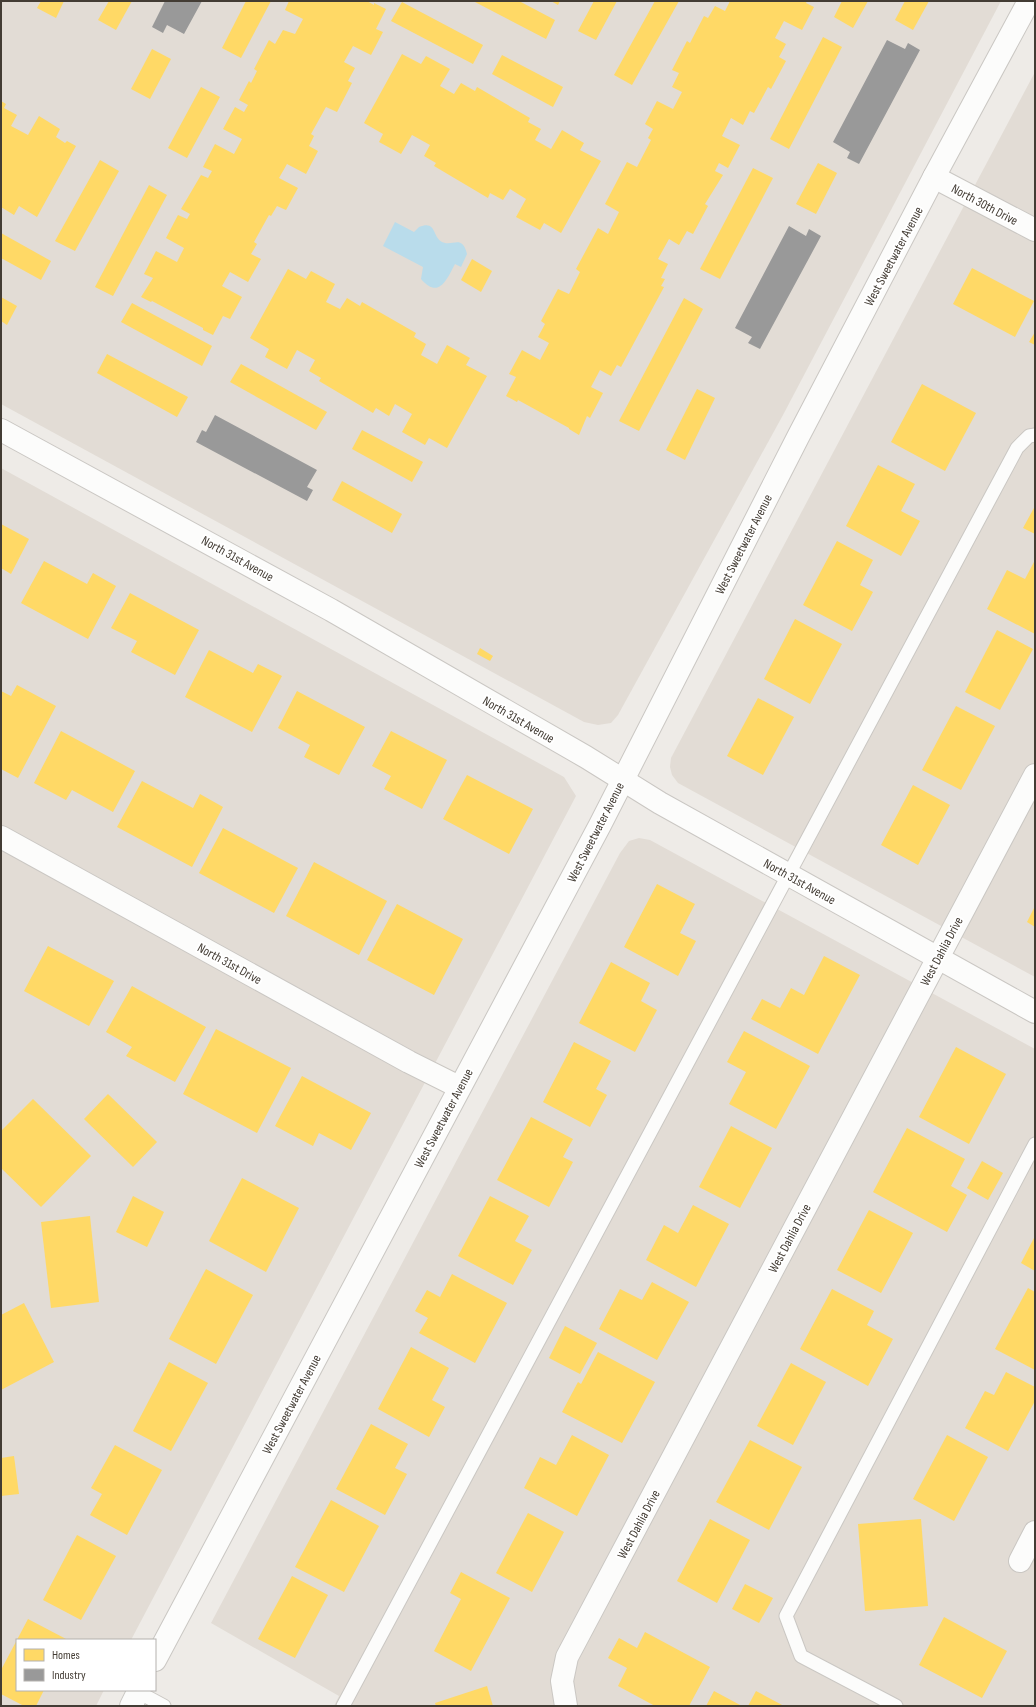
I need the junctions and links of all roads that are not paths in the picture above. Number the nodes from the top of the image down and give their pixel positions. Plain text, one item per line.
1 (1029, 1) edge
2 (934, 177) junction
3 (1035, 230) edge
4 (1, 430) edge
5 (1035, 435) edge
6 (1035, 775) edge
7 (622, 780) junction
8 (1, 837) edge
9 (789, 875) junction
10 (937, 958) junction
11 (1035, 1012) edge
12 (459, 1087) junction
13 (1035, 1144) edge
14 (1035, 1532) edge
15 (1020, 1561) dead end
16 (156, 1658) edge
17 (136, 1696) edge
18 (164, 1706) edge
19 (343, 1706) edge
20 (566, 1706) edge
21 (896, 1706) edge

1 - 2 street, West Sweetwater Avenue
2 - 3 street, North 30th Drive
2 - 7 street, West Sweetwater Avenue
4 - 7 street, North 31st Avenue
5 - 9 lane
6 - 10 street, West Dahlia Drive
7 - 9 street, North 31st Avenue
7 - 12 street, West Sweetwater Avenue
8 - 12 street, North 31st Drive
9 - 10 street, North 31st Avenue
9 - 19 lane
10 - 11 street, North 31st Avenue
10 - 20 street, West Dahlia Drive
12 - 16 street, West Sweetwater Avenue
13 - 21 lane
14 - 15 street
17 - 18 lane

